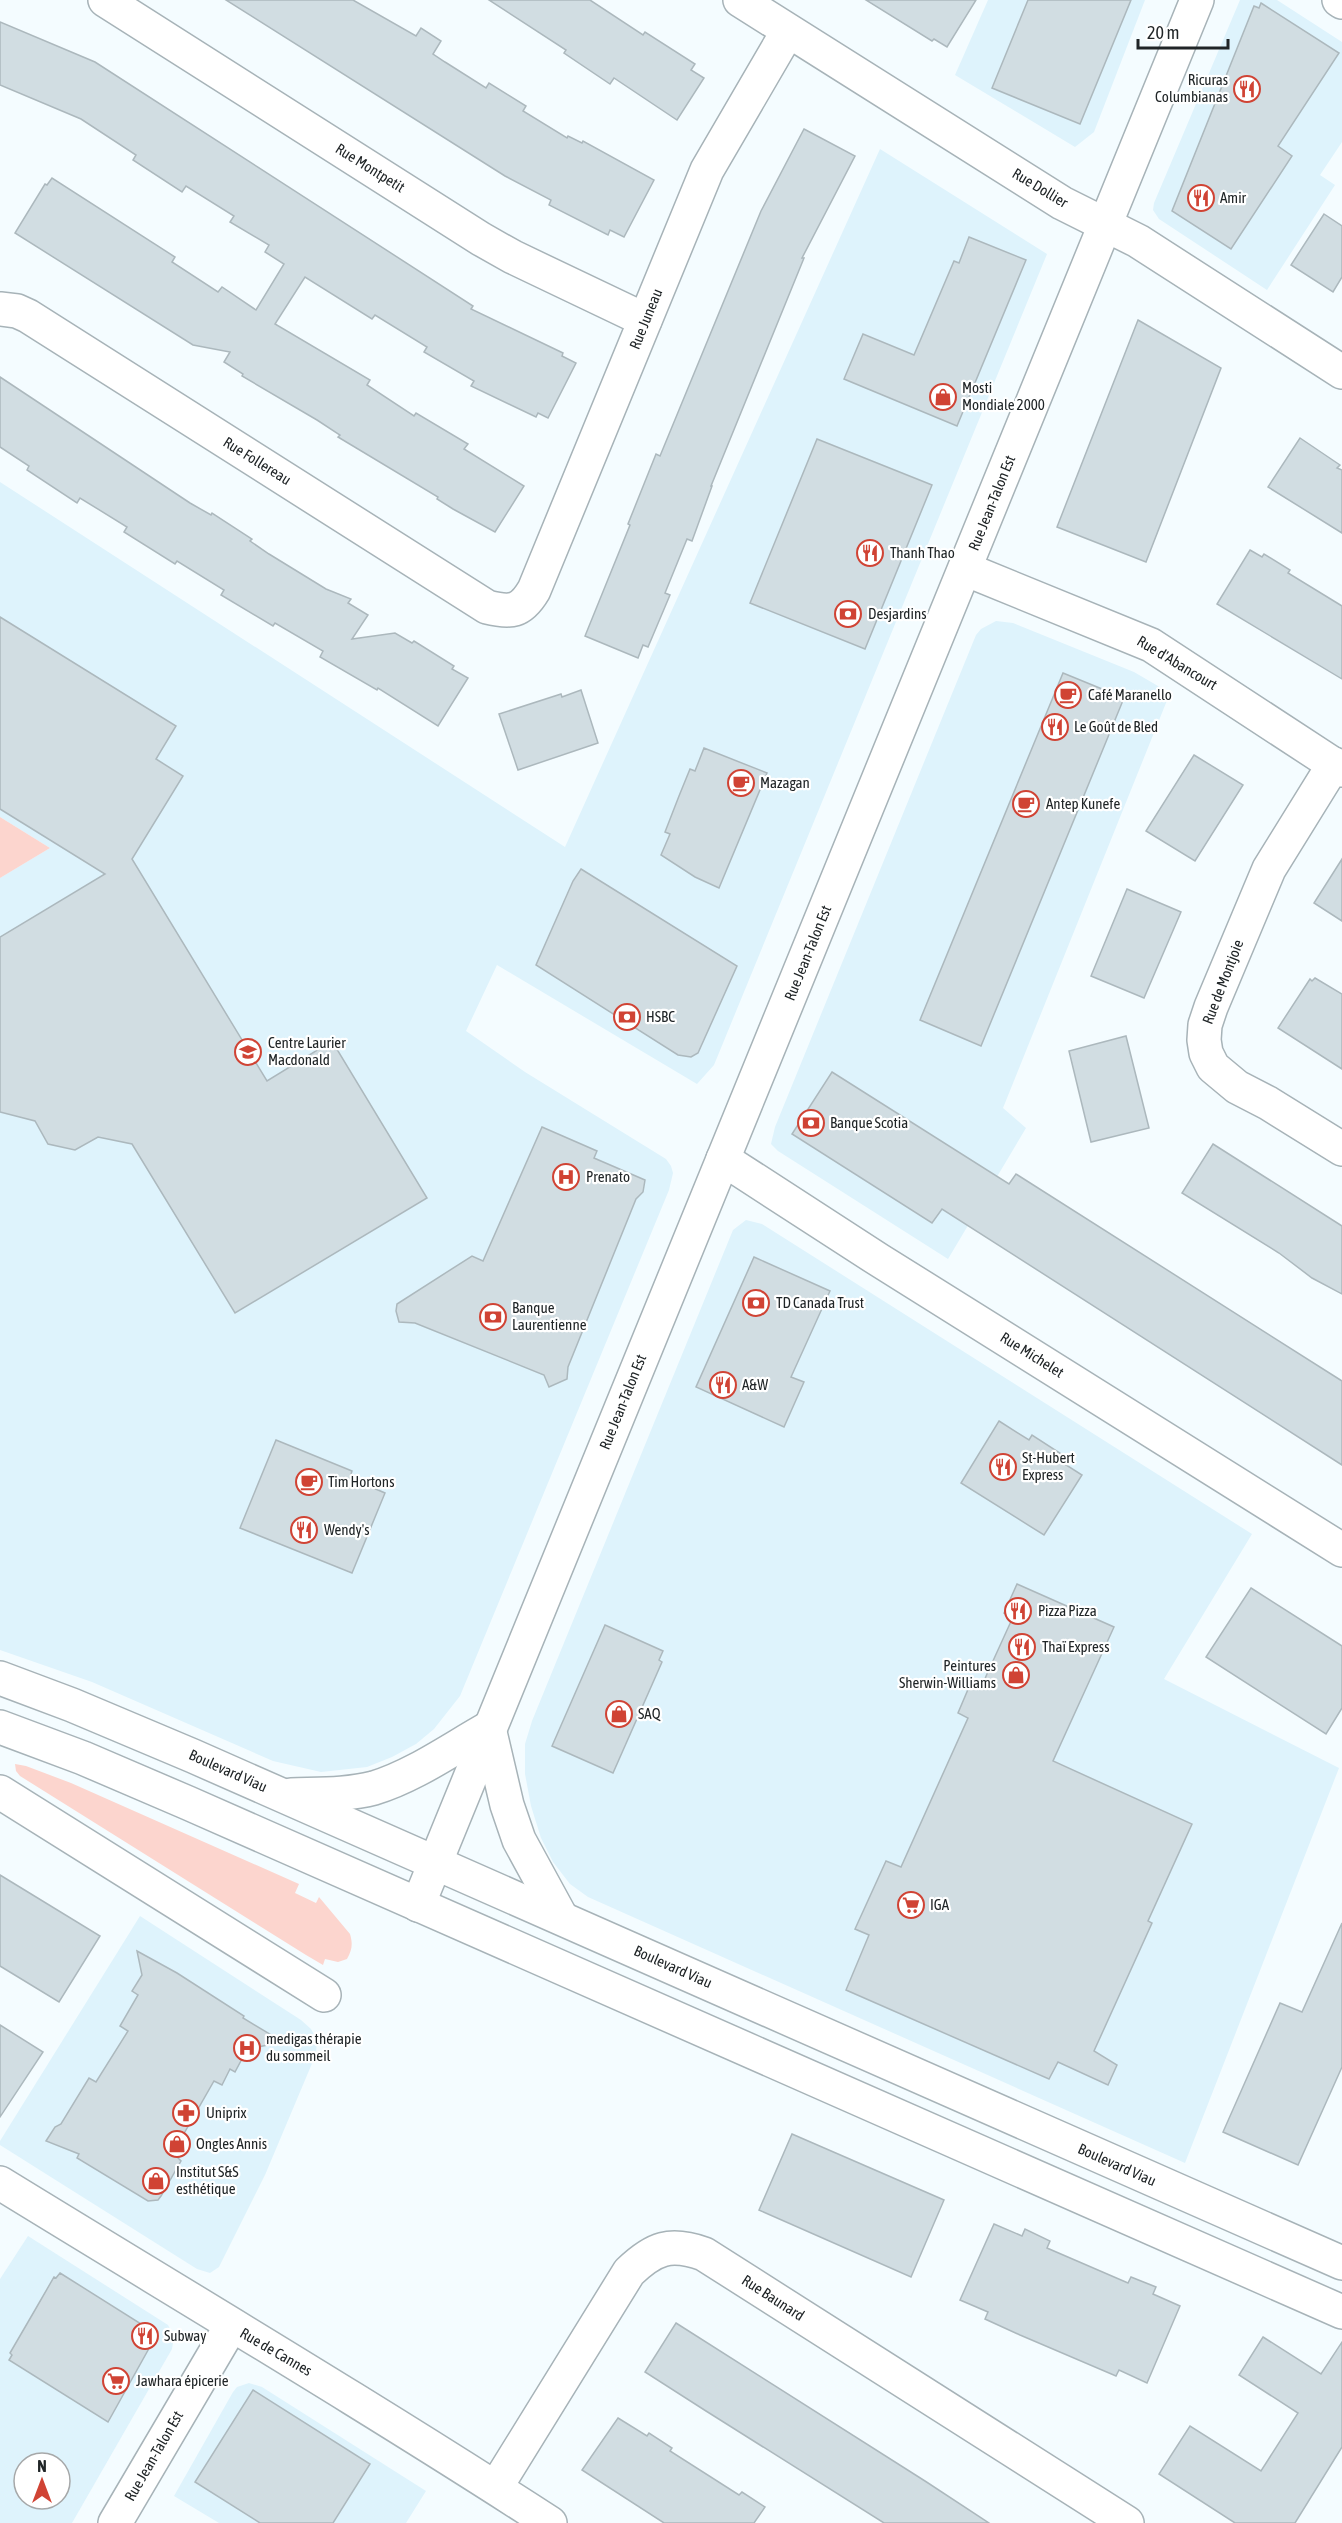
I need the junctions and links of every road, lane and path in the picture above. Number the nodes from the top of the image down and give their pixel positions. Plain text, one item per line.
1 (105, 0) edge
2 (740, 0) edge
3 (1197, 0) edge
4 (788, 31) junction
5 (1106, 224) junction
6 (0, 309) edge
7 (645, 320) junction
8 (1342, 372) edge
9 (965, 569) junction
10 (515, 610) joint
11 (1338, 767) edge
12 (1342, 1149) edge
13 (723, 1159) junction
14 (1342, 1550) edge
15 (0, 1678) edge
16 (489, 1728) junction
17 (10, 1734) edge
18 (0, 1792) edge
19 (283, 1796) junction
20 (435, 1862) junction
21 (418, 1905) junction
22 (561, 1917) junction
23 (324, 1995) dead end
24 (0, 2183) edge
25 (1342, 2263) edge
26 (1342, 2312) edge
27 (231, 2326) junction
28 (496, 2487) junction
29 (115, 2523) edge
30 (550, 2523) edge
31 (1127, 2523) edge

1 - 7 street, Rue Montpetit
2 - 4 street, Rue Dollier
3 - 5 street, Rue Jean-Talon Est
4 - 5 street, Rue Dollier
4 - 7 street, Rue Juneau
5 - 8 street, Rue Dollier
5 - 9 street, Rue Jean-Talon Est
6 - 10 street, Rue Follereau
7 - 10 street, Rue Juneau
9 - 11 street, Rue d'Abancourt
9 - 13 street, Rue Jean-Talon Est
11 - 12 street, Rue de Montjoie
13 - 14 street, Rue Michelet
13 - 16 street, Rue Jean-Talon Est
15 - 19 street, Boulevard Viau
16 - 19 street
16 - 20 street, Rue Jean-Talon Est
16 - 22 street
17 - 21 street
18 - 23 street
19 - 20 street, Boulevard Viau
20 - 21 street, Rue Jean-Talon Est
20 - 22 street, Boulevard Viau
21 - 26 street
22 - 25 street, Boulevard Viau
24 - 27 street, Rue de Cannes
27 - 28 street, Rue de Cannes
27 - 29 street, Rue Jean-Talon Est
28 - 30 street, Rue de Cannes
28 - 31 street, Rue Baunard

